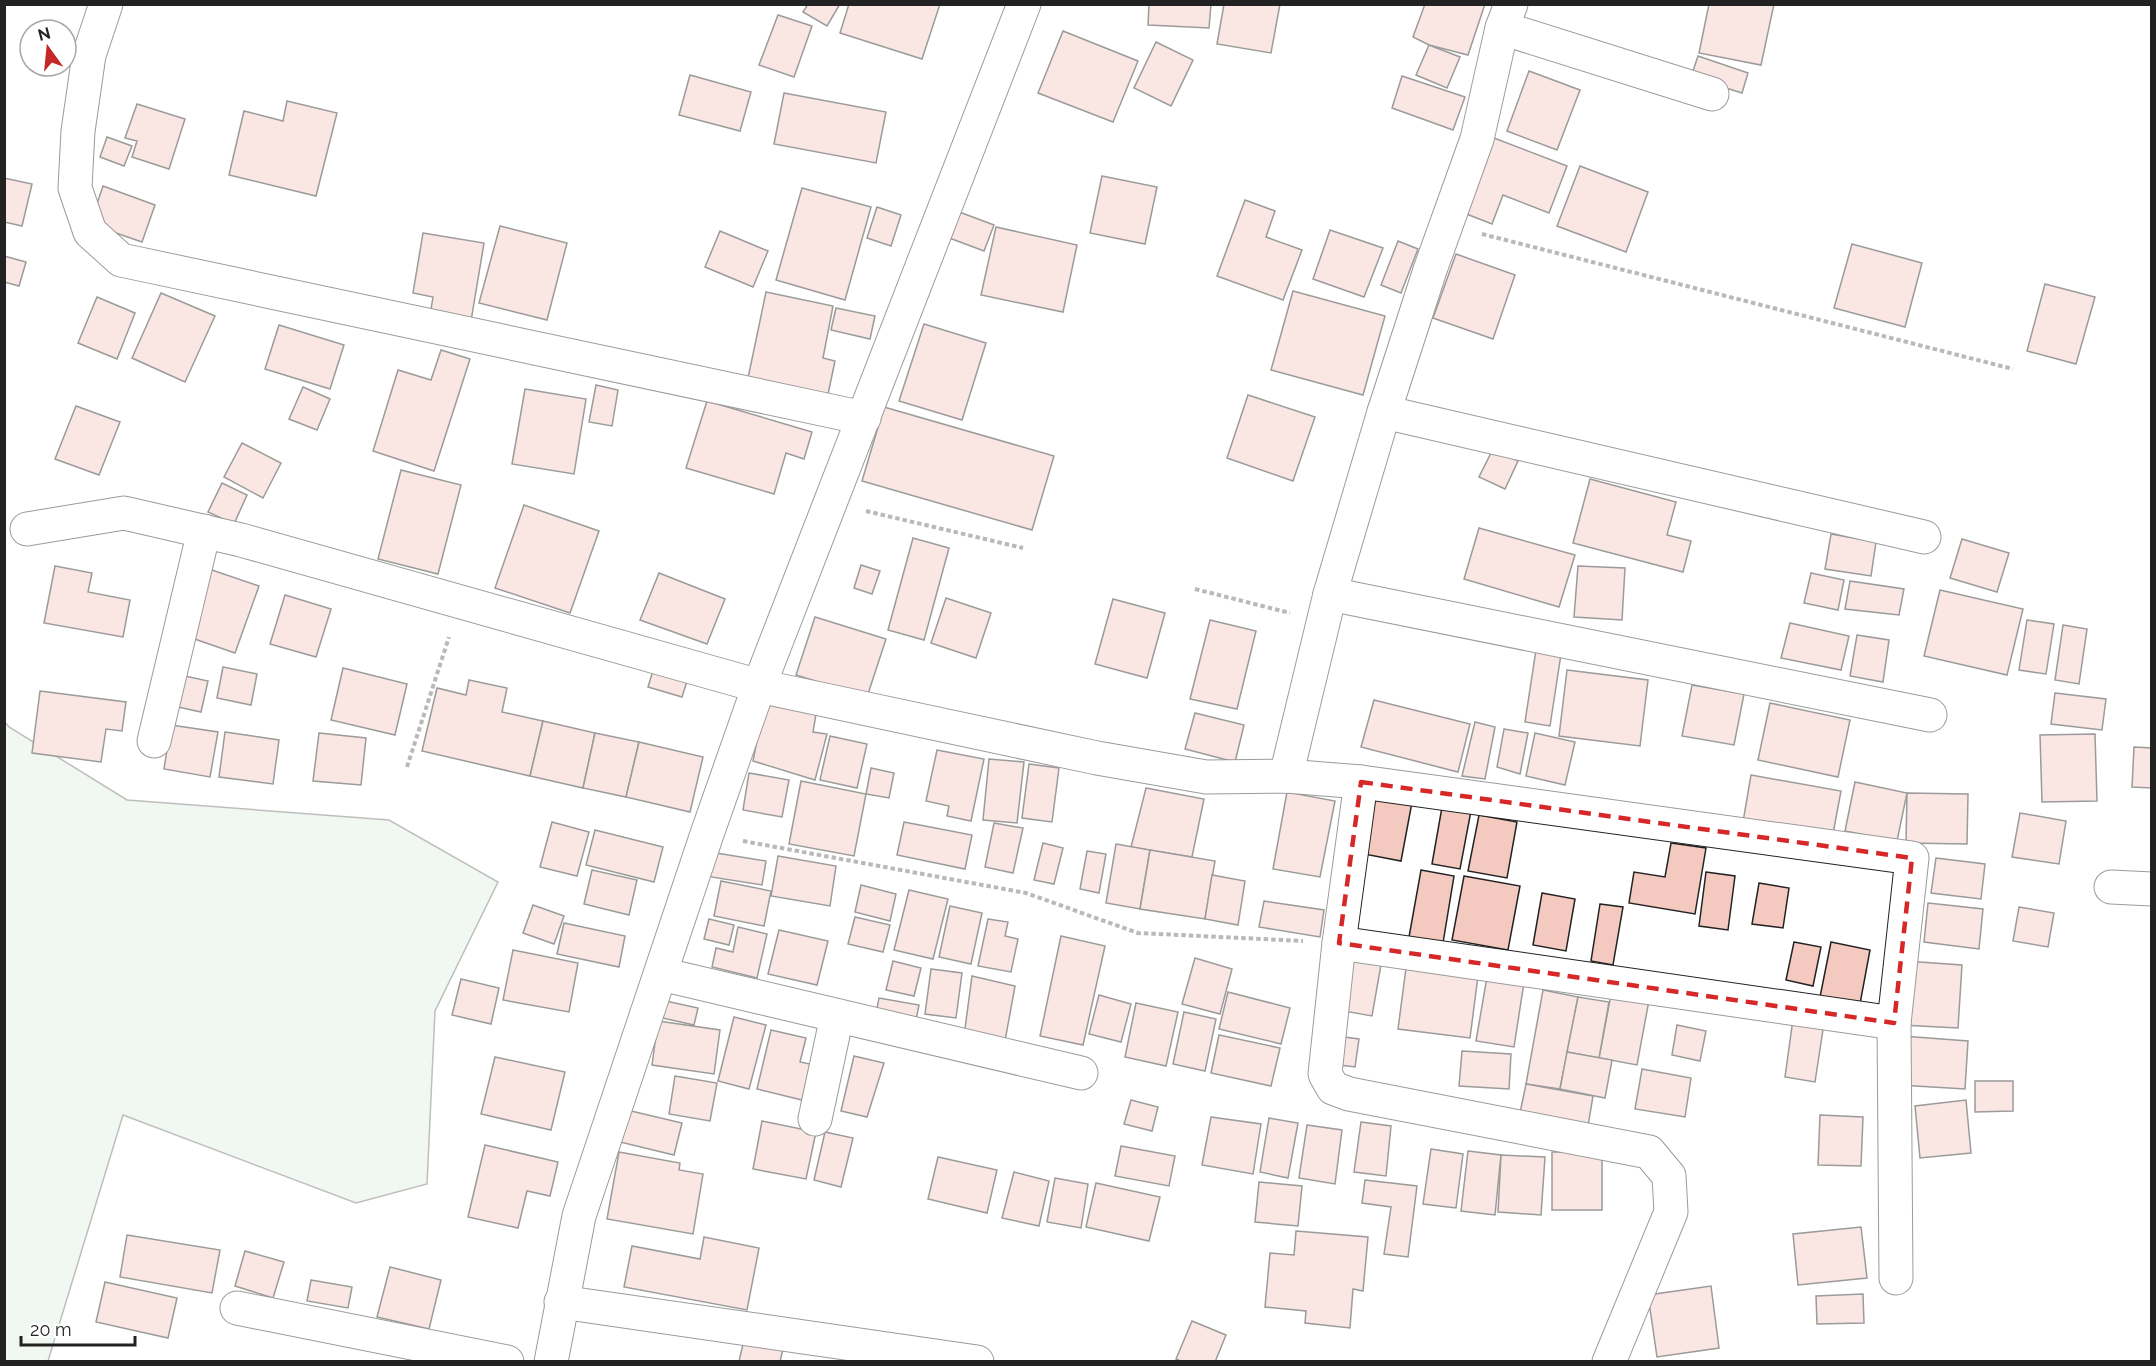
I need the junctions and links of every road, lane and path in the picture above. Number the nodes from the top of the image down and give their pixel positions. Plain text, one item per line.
1 (105, 4) edge
2 (1024, 4) edge
3 (1507, 16) edge
4 (1712, 94) dead end
5 (1446, 225) junction
6 (2013, 369) dead end
7 (1384, 412) junction
8 (864, 418) junction
9 (831, 503) junction
10 (27, 529) dead end
11 (204, 531) junction
12 (1924, 537) dead end
13 (1023, 548) dead end
14 (1195, 589) dead end
15 (460, 602) junction
16 (1327, 608) junction
17 (759, 686) junction
18 (1930, 715) dead end
19 (154, 741) dead end
20 (407, 767) dead end
21 (1286, 776) junction
22 (1361, 782) junction
23 (707, 834) junction
24 (2111, 887) dead end
25 (2151, 889) edge
26 (1339, 943) junction
27 (661, 974) junction
28 (837, 1016) junction
29 (1894, 1023) junction
30 (1081, 1073) dead end
31 (815, 1119) dead end
32 (1896, 1278) dead end
33 (561, 1302) junction
34 (237, 1308) dead end
35 (507, 1362) edge
36 (551, 1362) edge
37 (977, 1362) edge
38 (1609, 1362) edge

1 - 8 street
2 - 8 street
3 - 4 street
3 - 5 street
5 - 6 path
5 - 7 street
7 - 12 street
7 - 16 street
8 - 9 street
9 - 13 path
9 - 17 street
10 - 11 street
11 - 15 street
11 - 19 street
14 - 16 path
15 - 17 street
15 - 20 path
16 - 18 street
16 - 21 street
17 - 21 street
17 - 23 street
21 - 22 street
22 - 26 street
22 - 29 street
23 - 26 path
23 - 27 street
24 - 25 street
26 - 29 street
26 - 38 street
27 - 28 street
27 - 33 street
28 - 30 street
28 - 31 street
29 - 32 street
33 - 36 street
33 - 37 street
34 - 35 street

